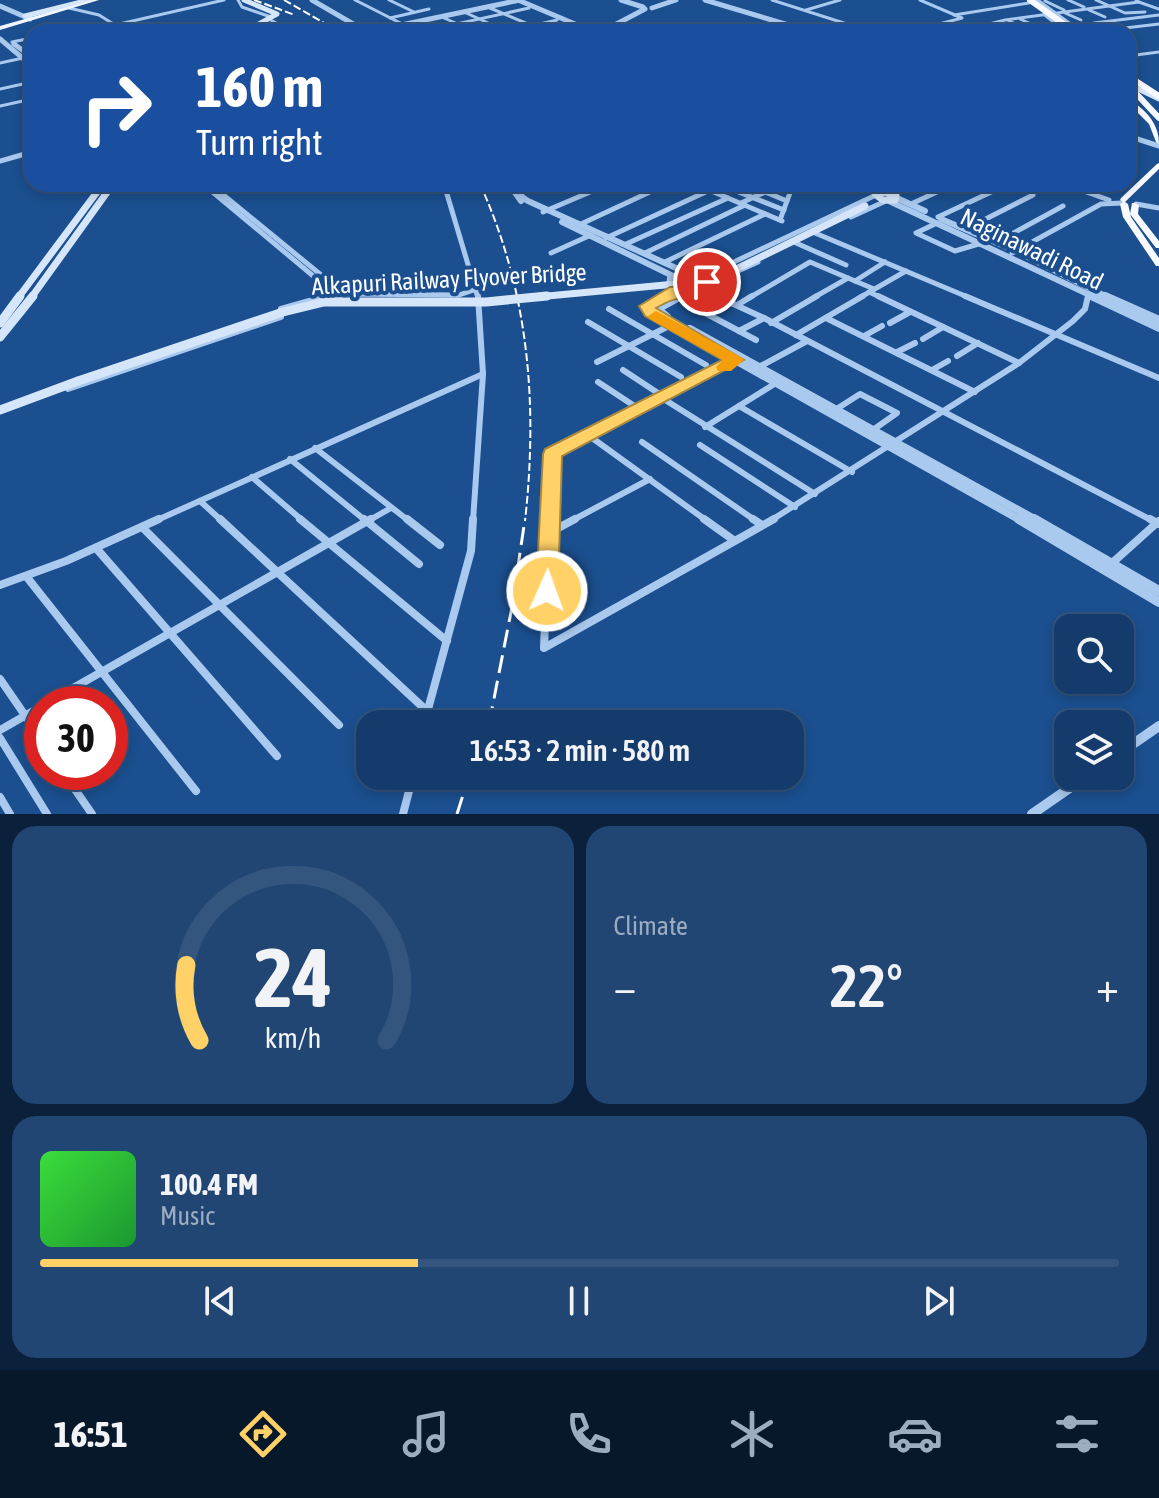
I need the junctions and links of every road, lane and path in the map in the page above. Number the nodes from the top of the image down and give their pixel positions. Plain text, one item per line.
1 (91, 0) edge
2 (224, 0) edge
3 (241, 0) edge
4 (312, 0) edge
5 (355, 0) edge
6 (389, 0) edge
7 (624, 0) edge
8 (668, 0) edge
9 (676, 0) edge
10 (698, 0) edge
11 (705, 0) edge
12 (772, 0) edge
13 (840, 0) edge
14 (920, 0) edge
15 (1068, 0) edge
16 (1096, 0) edge
17 (323, 1) edge
18 (519, 1) edge
19 (1029, 1) edge
20 (1045, 1) edge
21 (1136, 1) edge
22 (0, 6) edge
23 (1108, 6) junction
24 (1159, 6) edge
25 (69, 8) junction
26 (490, 8) junction
27 (529, 8) junction
28 (647, 8) junction
29 (1086, 8) junction
30 (429, 9) dead end
31 (806, 10) junction
32 (1064, 11) junction
33 (415, 12) junction
34 (1145, 12) dead end
35 (466, 13) junction
36 (1055, 13) junction
37 (502, 14) junction
38 (1045, 14) junction
39 (954, 15) junction
40 (28, 18) junction
41 (390, 18) junction
42 (444, 18) junction
43 (1017, 18) junction
44 (1136, 18) junction
45 (269, 19) junction
46 (479, 19) junction
47 (557, 20) junction
48 (1005, 20) junction
49 (1081, 20) dead end
50 (1105, 20) junction
51 (1120, 20) junction
52 (1158, 20) edge
53 (1094, 23) dead end
54 (113, 24) edge
55 (119, 24) edge
56 (257, 24) edge
57 (259, 24) edge
58 (278, 24) edge
59 (358, 24) edge
60 (402, 24) edge
61 (415, 24) edge
62 (416, 24) edge
63 (457, 24) joint
64 (490, 24) edge
65 (528, 24) edge
66 (541, 24) edge
67 (567, 24) edge
68 (575, 24) edge
69 (623, 24) edge
70 (775, 24) edge
71 (777, 24) edge
72 (848, 24) edge
73 (939, 24) edge
74 (989, 24) edge
75 (1014, 24) edge
76 (1031, 24) edge
77 (1061, 24) edge
78 (1062, 24) edge
79 (1066, 24) edge
80 (1112, 24) edge
81 (1131, 24) edge
82 (1136, 26) edge
83 (1, 35) edge
84 (24, 40) edge
85 (12, 42) junction
86 (24, 52) edge
87 (24, 52) edge
88 (1159, 52) edge
89 (1136, 55) edge
90 (24, 57) edge
91 (0, 59) edge
92 (24, 84) edge
93 (1136, 86) edge
94 (1136, 86) edge
95 (0, 89) edge
96 (1136, 89) edge
97 (1159, 96) edge
98 (24, 101) edge
99 (0, 106) edge
100 (1136, 108) edge
101 (1159, 118) edge
102 (1136, 138) edge
103 (1159, 144) edge
104 (24, 154) edge
105 (0, 161) edge
106 (1159, 165) edge
107 (1159, 174) edge
108 (97, 192) edge
109 (107, 192) edge
110 (213, 192) edge
111 (220, 192) edge
112 (447, 192) edge
113 (513, 192) edge
114 (520, 192) edge
115 (590, 192) edge
116 (650, 192) edge
117 (705, 192) edge
118 (714, 192) edge
119 (740, 192) edge
120 (766, 192) joint
121 (789, 192) edge
122 (875, 192) edge
123 (894, 192) edge
124 (898, 192) edge
125 (937, 192) edge
126 (992, 192) edge
127 (1082, 192) edge
128 (1033, 195) dead end
129 (886, 197) junction
130 (728, 198) junction
131 (753, 198) junction
132 (1101, 200) junction
133 (787, 201) junction
134 (743, 204) junction
135 (911, 204) junction
136 (1129, 205) junction
137 (1063, 206) dead end
138 (1159, 208) edge
139 (784, 210) junction
140 (546, 211) junction
141 (765, 214) junction
142 (937, 220) junction
143 (581, 224) junction
144 (966, 229) junction
145 (815, 233) junction
146 (591, 235) junction
147 (605, 238) junction
148 (997, 242) junction
149 (796, 243) junction
150 (982, 243) junction
151 (626, 244) junction
152 (1159, 248) edge
153 (1012, 252) junction
154 (551, 253) dead end
155 (645, 253) junction
156 (1159, 258) edge
157 (665, 262) junction
158 (885, 262) junction
159 (1159, 264) edge
160 (846, 265) dead end
161 (906, 271) junction
162 (687, 273) junction
163 (673, 276) junction
164 (852, 279) junction
165 (703, 284) junction
166 (477, 289) junction
167 (675, 290) junction
168 (872, 291) junction
169 (1090, 292) junction
170 (687, 293) junction
171 (336, 295) junction
172 (1113, 300) junction
173 (339, 304) junction
174 (1103, 304) junction
175 (737, 305) junction
176 (692, 306) dead end
177 (14, 307) junction
178 (609, 309) dead end
179 (1085, 309) junction
180 (0, 311) edge
181 (910, 312) junction
182 (481, 313) junction
183 (764, 318) junction
184 (826, 318) junction
185 (1159, 320) edge
186 (588, 322) dead end
187 (0, 323) edge
188 (771, 323) junction
189 (890, 323) dead end
190 (671, 325) junction
191 (882, 326) dead end
192 (943, 327) junction
193 (1159, 328) edge
194 (739, 331) junction
195 (1056, 333) junction
196 (652, 335) junction
197 (796, 335) junction
198 (863, 336) junction
199 (0, 337) edge
200 (923, 339) dead end
201 (756, 340) dead end
202 (807, 341) junction
203 (915, 343) dead end
204 (978, 343) junction
205 (629, 346) junction
206 (896, 352) junction
207 (957, 356) dead end
208 (735, 360) junction
209 (948, 361) dead end
210 (597, 362) dead end
211 (1019, 363) junction
212 (706, 365) dead end
213 (757, 369) junction
214 (623, 370) dead end
215 (932, 370) junction
216 (483, 374) junction
217 (681, 377) dead end
218 (1159, 378) edge
219 (598, 382) dead end
220 (776, 383) junction
221 (51, 390) junction
222 (975, 392) junction
223 (663, 397) junction
224 (739, 406) junction
225 (0, 407) edge
226 (639, 409) junction
227 (833, 411) junction
228 (941, 412) junction
229 (705, 427) junction
230 (870, 432) junction
231 (588, 435) junction
232 (642, 442) dead end
233 (700, 445) dead end
234 (893, 445) junction
235 (315, 448) junction
236 (290, 459) junction
237 (852, 472) junction
238 (252, 477) junction
239 (650, 479) junction
240 (815, 494) junction
241 (200, 501) junction
242 (795, 507) junction
243 (391, 508) junction
244 (365, 522) junction
245 (1158, 522) edge
246 (762, 525) junction
247 (142, 527) junction
248 (549, 533) junction
249 (732, 539) junction
250 (329, 544) junction
251 (440, 545) dead end
252 (96, 548) junction
253 (419, 564) dead end
254 (1109, 565) junction
255 (278, 574) junction
256 (26, 576) junction
257 (0, 585) edge
258 (1159, 591) edge
259 (1159, 602) edge
260 (219, 606) junction
261 (172, 632) junction
262 (447, 641) junction
263 (102, 671) junction
264 (0, 679) edge
265 (76, 686) edge
266 (426, 710) edge
267 (427, 710) edge
268 (24, 712) edge
269 (24, 716) edge
270 (339, 725) dead end
271 (1159, 726) edge
272 (0, 730) edge
273 (0, 738) edge
274 (1134, 743) edge
275 (277, 756) dead end
276 (75, 790) edge
277 (409, 790) edge
278 (1067, 790) edge
279 (196, 791) dead end
280 (0, 797) edge
281 (10, 814) edge
282 (47, 814) edge
283 (92, 814) edge
284 (403, 814) edge
285 (1032, 814) edge

1 - 25 main road
1 - 40 main road
2 - 55 street
3 - 45 main road
4 - 17 street
5 - 41 street
6 - 33 street
7 - 28 street
8 - 28 street
9 - 28 street
10 - 70 street
11 - 71 street
12 - 31 street
13 - 31 street
14 - 39 street
15 - 29 street
16 - 23 street
17 - 59 street
18 - 26 street
18 - 27 street
18 - 35 street
18 - 68 street
19 - 36 street
19 - 38 street
19 - 39 street
19 - 78 highway, bridge
20 - 32 street
21 - 23 street
21 - 24 street
22 - 40 street
23 - 29 street
23 - 34 street
25 - 40 main road
25 - 54 street
26 - 35 street
26 - 37 street
27 - 37 street
27 - 47 street
28 - 69 street
29 - 32 street
29 - 50 street
30 - 33 street
31 - 72 street
32 - 36 street
32 - 49 street
33 - 41 street
35 - 42 street
35 - 46 street
35 - 61 street
36 - 38 street
36 - 79 street
37 - 46 street
37 - 65 street
38 - 43 street
38 - 77 street
39 - 73 street
40 - 83 main road
40 - 83 main road
41 - 60 street
42 - 62 street
42 - 63 street
43 - 48 street
43 - 76 street
44 - 51 street
44 - 52 street
44 - 52 street
45 - 56 main road
45 - 57 main road
45 - 58 street
46 - 63 street
46 - 64 street
47 - 66 street
47 - 67 street
48 - 74 street
48 - 75 street
50 - 51 street
50 - 53 street
50 - 80 street
51 - 81 street
52 - 82 street
83 - 85 street
83 - 86 street
84 - 85 street
85 - 87 street
88 - 89 street
90 - 91 street
92 - 95 street
93 - 97 highway, bridge
94 - 97 main road
96 - 101 highway, bridge
98 - 99 street
100 - 103 highway
102 - 103 street
104 - 105 street
106 - 136 highway
107 - 136 highway
108 - 177 main road
109 - 199 main road
110 - 171 street
111 - 171 street
112 - 166 street
113 - 140 street
114 - 140 street
115 - 140 street
116 - 143 street
117 - 147 street
118 - 130 street
119 - 131 street
120 - 131 street
120 - 133 street
121 - 133 street
122 - 129 street
123 - 129 main road
124 - 129 main road
125 - 135 street
126 - 142 street
127 - 132 street
128 - 144 street
129 - 135 street, Naginawadi Road
129 - 142 street, Naginawadi Road
129 - 145 street
129 - 165 street
129 - 221 main road, Alkapuri Railway Flyover Bridge, bridge
130 - 134 street
130 - 151 street
131 - 134 street
131 - 139 street
132 - 136 street
132 - 153 street
133 - 139 street
134 - 141 street
134 - 155 street
135 - 142 street, Naginawadi Road
136 - 138 street
136 - 152 highway
136 - 156 main road
136 - 159 highway
137 - 148 street
139 - 141 street
140 - 143 street
140 - 146 street
141 - 157 street
142 - 144 street, Naginawadi Road
142 - 150 street, Naginawadi Road
142 - 150 street
143 - 147 street
144 - 148 street, Naginawadi Road
145 - 149 street
145 - 158 street
146 - 147 street
146 - 154 street
147 - 151 street
147 - 163 street
148 - 153 street, Naginawadi Road
149 - 160 street
149 - 165 street
150 - 153 street, Naginawadi Road
151 - 155 street
153 - 169 street, Naginawadi Road
155 - 157 street
157 - 162 street
158 - 161 street
158 - 164 street
161 - 168 street
161 - 195 street
162 - 163 street
162 - 165 street
163 - 167 street
164 - 168 street
164 - 175 street
164 - 188 street
165 - 170 street
165 - 175 street
166 - 171 street
166 - 182 street
167 - 170 street
167 - 190 street
168 - 181 street
168 - 184 street
169 - 172 street, Naginawadi Road
169 - 174 street, Naginawadi Road
169 - 179 street
170 - 213 street
171 - 173 street
171 - 221 street
172 - 174 street
172 - 185 street, Naginawadi Road
173 - 182 street
173 - 221 street
174 - 179 street
174 - 193 street, Naginawadi Road
175 - 183 street
176 - 194 street
177 - 180 street
177 - 187 main road
178 - 196 street
179 - 195 street
181 - 189 street
181 - 192 street
182 - 216 street
183 - 188 street
183 - 194 street
184 - 197 street
184 - 198 street
186 - 205 street
188 - 197 street
190 - 196 street
190 - 208 street
191 - 198 street
192 - 200 street
192 - 204 street
194 - 201 street
195 - 211 street
195 - 218 street
196 - 205 street
196 - 212 street
197 - 202 street
198 - 206 street
202 - 213 street
202 - 228 street
203 - 206 street
204 - 207 street
204 - 211 street
205 - 210 street
205 - 217 street
206 - 215 street
208 - 213 street
208 - 223 street
209 - 215 street
211 - 222 street
213 - 220 street
213 - 227 street
214 - 223 street
215 - 222 street
216 - 235 street
216 - 262 street
219 - 226 street
220 - 224 street
220 - 227 street
221 - 225 main road, Alkapuri Railway Flyover Bridge
222 - 228 street
223 - 226 street
223 - 229 street
224 - 229 street
224 - 237 street
226 - 231 street
227 - 230 street
227 - 230 street
228 - 234 street
228 - 245 street
229 - 240 street
230 - 234 street
231 - 239 street
231 - 248 street
232 - 246 street
233 - 242 street
234 - 237 street
234 - 254 street
235 - 236 street
235 - 243 street
236 - 238 street
236 - 244 street
237 - 240 street
238 - 241 street
238 - 250 street
239 - 248 street
239 - 249 street
240 - 242 street
241 - 247 street
241 - 255 street
242 - 246 street
243 - 244 street
243 - 251 street
244 - 250 street
244 - 253 street
245 - 254 street
246 - 249 street
247 - 252 street
247 - 260 street
248 - 249 street
250 - 255 street
250 - 262 street
252 - 256 street
252 - 261 street
254 - 258 street
254 - 259 street
255 - 260 street
255 - 266 street
256 - 257 street
256 - 263 street
260 - 261 street
260 - 270 street
261 - 263 street
261 - 275 street
262 - 267 street
263 - 265 street
263 - 279 street
264 - 268 street
269 - 272 street
271 - 274 street
273 - 282 street
276 - 283 street
277 - 284 street
278 - 285 street
280 - 281 street

